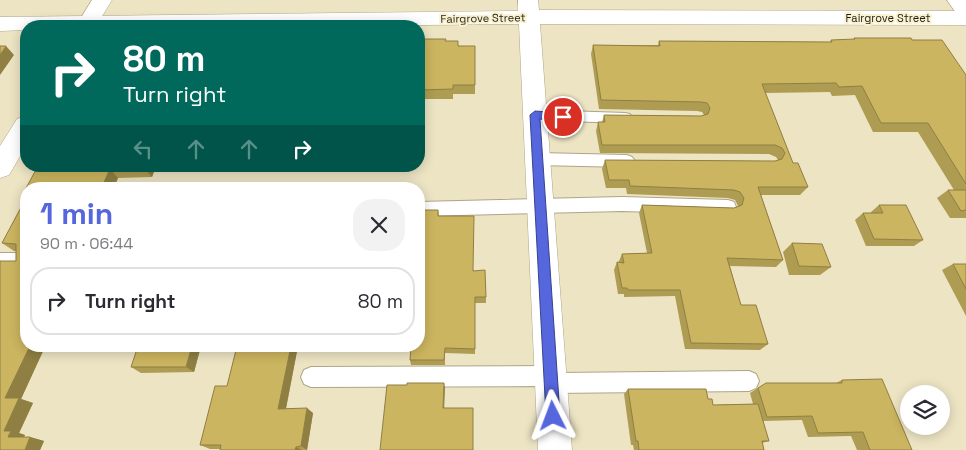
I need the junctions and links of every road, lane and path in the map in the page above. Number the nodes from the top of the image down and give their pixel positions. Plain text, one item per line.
1 (102, 0) edge
2 (957, 0) edge
3 (528, 8) edge
4 (966, 12) edge
5 (966, 18) edge
6 (90, 20) edge
7 (217, 20) edge
8 (0, 24) edge
9 (20, 24) edge
10 (535, 115) junction
11 (639, 118) edge
12 (20, 135) edge
13 (537, 158) junction
14 (644, 162) edge
15 (0, 168) edge
16 (540, 207) junction
17 (728, 207) edge
18 (425, 209) edge
19 (0, 260) edge
20 (20, 260) edge
21 (311, 377) dead end
22 (550, 379) junction
23 (748, 381) dead end
24 (555, 450) edge

1 - 6 street
2 - 4 street
3 - 5 street, Fairgrove Street
3 - 7 street, Fairgrove Street
3 - 10 street
8 - 9 street, Fairgrove Street
10 - 11 lane
10 - 13 street
12 - 15 street
13 - 14 lane
13 - 16 street
16 - 17 lane
16 - 18 lane
16 - 22 street
19 - 20 lane
21 - 22 lane
22 - 23 lane
22 - 24 street

